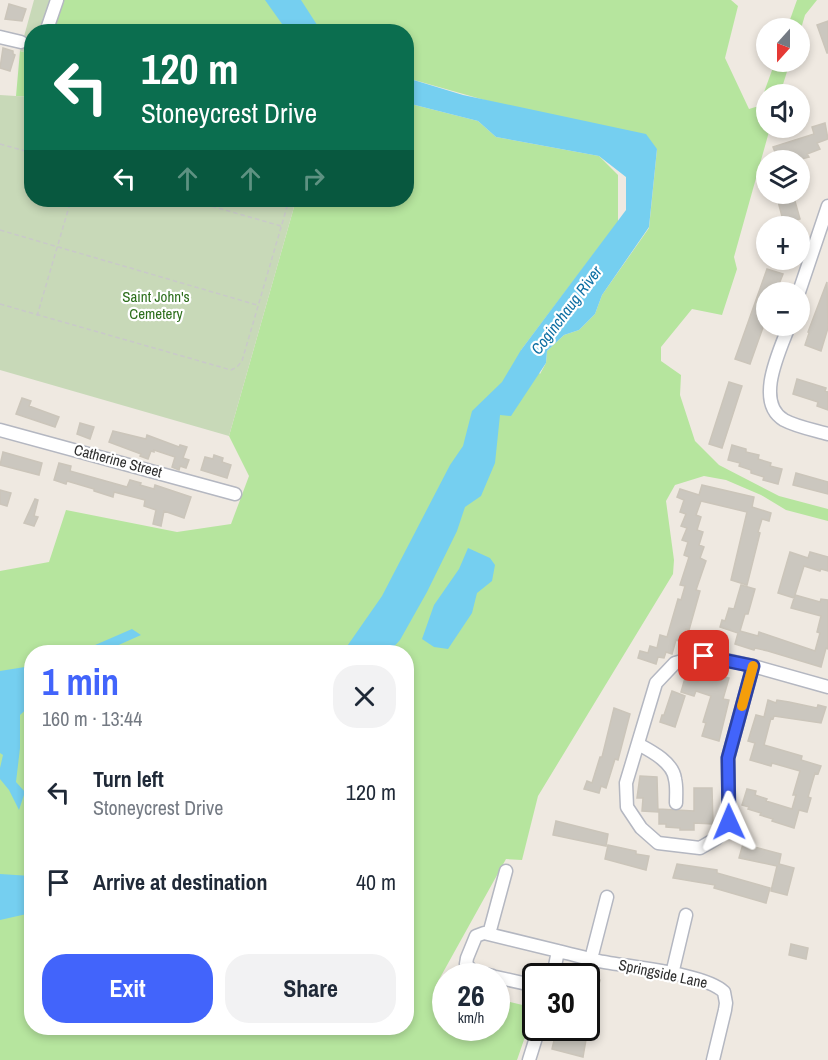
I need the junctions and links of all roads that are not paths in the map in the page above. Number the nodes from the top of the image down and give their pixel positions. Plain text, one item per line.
1 (57, 0) edge
2 (49, 24) edge
3 (0, 37) edge
4 (21, 42) dead end
5 (828, 206) edge
6 (803, 282) edge
7 (786, 336) edge
8 (0, 430) edge
9 (828, 434) edge
10 (235, 494) dead end
11 (753, 666) junction
12 (828, 687) edge
13 (638, 744) junction
14 (676, 803) dead end
15 (506, 871) dead end
16 (607, 897) dead end
17 (686, 915) dead end
18 (489, 934) junction
19 (558, 951) junction
20 (591, 959) junction
21 (466, 963) edge
22 (556, 963) edge
23 (672, 974) junction
24 (534, 1041) edge
25 (529, 1060) edge
26 (712, 1060) edge

1 - 2 street
3 - 4 street
5 - 6 street
7 - 9 street
8 - 10 street, Catherine Street
11 - 12 street
11 - 13 street
11 - 13 street
13 - 14 street
15 - 18 street
16 - 20 street
17 - 23 street
18 - 19 street, Springside Lane
18 - 21 street
19 - 20 street, Springside Lane
19 - 22 street
20 - 23 street, Springside Lane
23 - 26 street, Springside Lane
24 - 25 street

